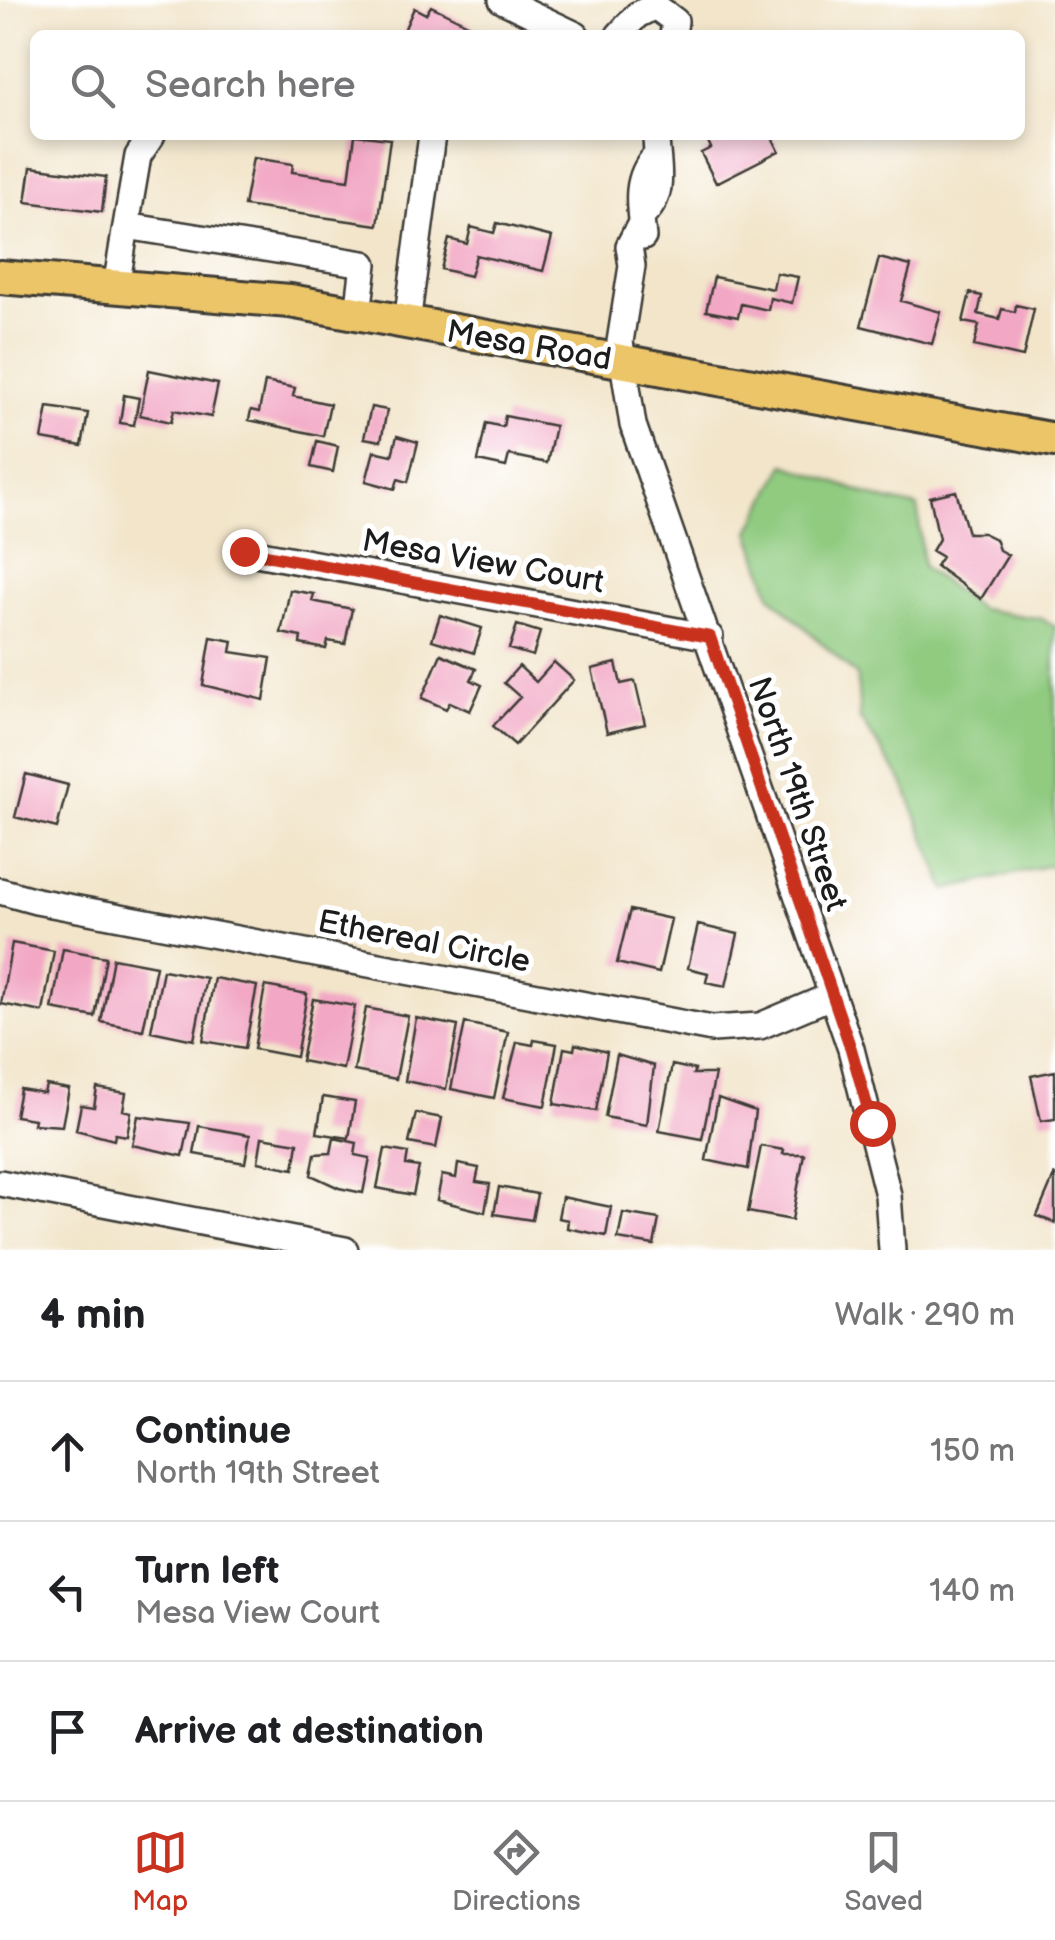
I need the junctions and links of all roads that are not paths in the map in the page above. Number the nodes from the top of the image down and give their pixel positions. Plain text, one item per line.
1 (502, 0) edge
2 (565, 30) edge
3 (624, 30) edge
4 (673, 30) edge
5 (149, 140) edge
6 (431, 140) edge
7 (655, 146) edge
8 (126, 226) junction
9 (0, 277) edge
10 (116, 286) junction
11 (358, 314) junction
12 (407, 323) junction
13 (622, 363) junction
14 (1055, 440) edge
15 (244, 551) dead end
16 (710, 637) junction
17 (0, 891) edge
18 (832, 996) junction
19 (0, 1184) edge
20 (346, 1250) edge
21 (892, 1250) edge

1 - 2 street
3 - 4 street
5 - 8 street
6 - 12 street
7 - 13 street, North 19th Street
8 - 10 street
8 - 11 street
9 - 10 main road, Mesa Road
10 - 11 main road, Mesa Road
11 - 12 main road, Mesa Road
12 - 13 main road, Mesa Road
13 - 14 main road, Mesa Road
13 - 16 street, North 19th Street
15 - 16 street, Mesa View Court
16 - 18 street, North 19th Street
17 - 18 street, Ethereal Circle
18 - 21 street, North 19th Street
19 - 20 street

